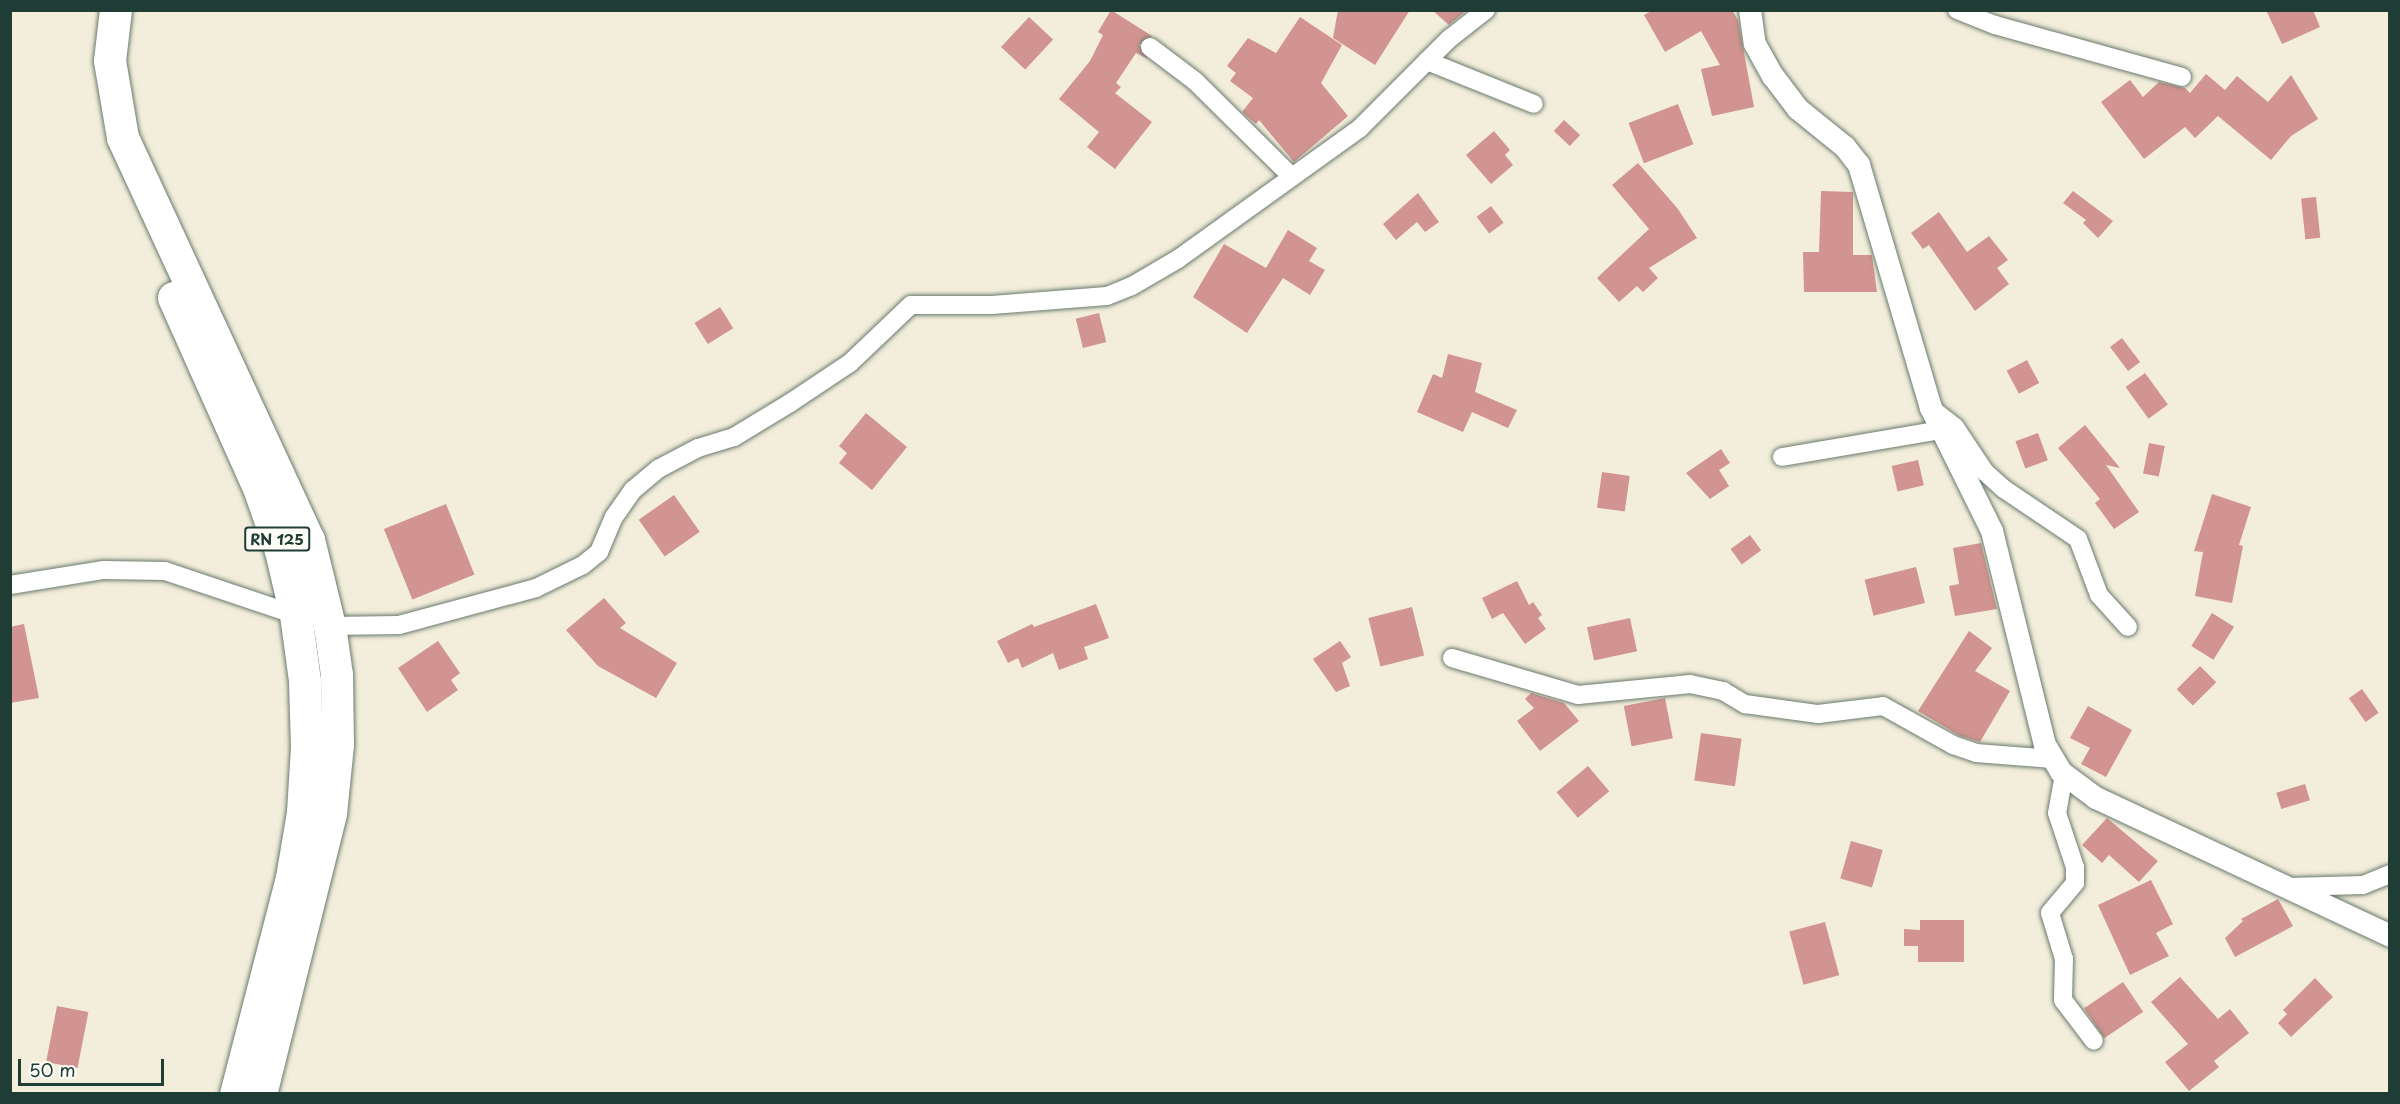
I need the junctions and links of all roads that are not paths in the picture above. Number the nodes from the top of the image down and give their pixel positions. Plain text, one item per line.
1 (97, 10) edge
2 (116, 10) edge
3 (1486, 10) edge
4 (1750, 10) edge
5 (1957, 10) edge
6 (1150, 47) dead end
7 (1427, 61) junction
8 (2182, 77) dead end
9 (1534, 104) dead end
10 (1291, 176) junction
11 (1931, 408) junction
12 (1942, 430) junction
13 (1782, 457) dead end
14 (10, 585) edge
15 (296, 615) junction
16 (330, 626) junction
17 (2128, 627) dead end
18 (1452, 658) dead end
19 (2059, 766) junction
20 (2390, 874) edge
21 (2287, 887) junction
22 (2390, 936) edge
23 (2094, 1041) dead end
24 (236, 1094) edge
25 (261, 1094) edge

1 - 15 highway, RN 125
2 - 16 highway
3 - 7 street
4 - 11 street
5 - 8 street
6 - 10 street
7 - 9 street
7 - 10 street
10 - 16 street
11 - 12 street
11 - 17 street
12 - 13 street
12 - 19 street
14 - 15 street
15 - 24 highway, RN 125
16 - 25 highway
18 - 19 street
19 - 21 street
19 - 23 street
20 - 21 street
21 - 22 street

